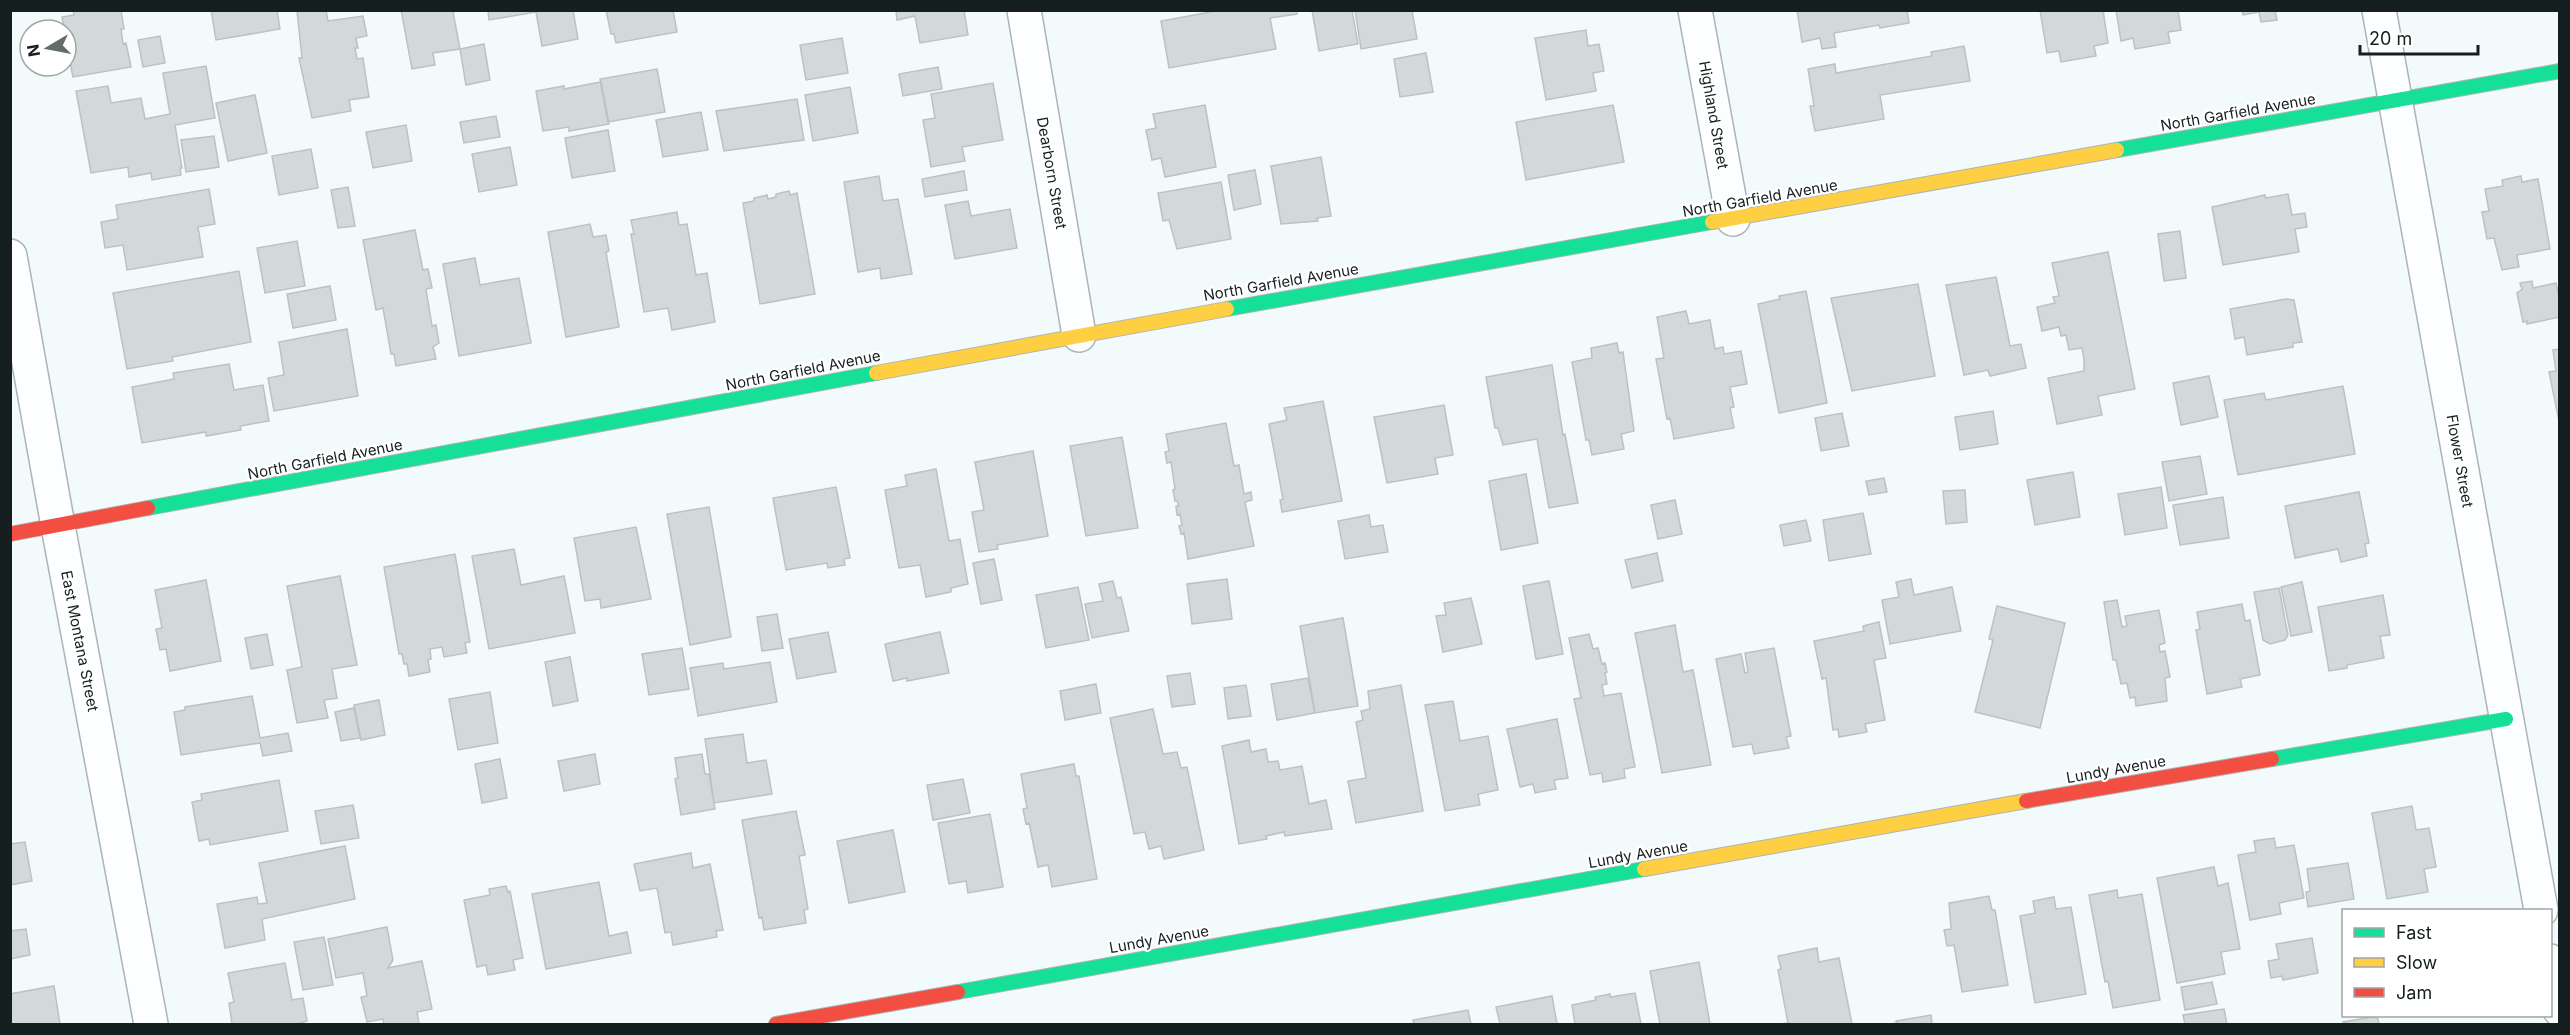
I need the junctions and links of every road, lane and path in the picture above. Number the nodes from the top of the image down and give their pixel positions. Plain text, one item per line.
1 (1024, 10) edge
2 (1695, 10) edge
3 (2379, 10) edge
4 (2559, 71) edge
5 (2395, 100) junction
6 (1733, 219) junction
7 (10, 256) edge
8 (1079, 335) junction
9 (58, 526) junction
10 (10, 534) edge
11 (2506, 720) junction
12 (2541, 909) edge
13 (2552, 972) edge
14 (2559, 1010) edge
15 (152, 1024) edge
16 (776, 1024) edge

1 - 8 street, Dearborn Street
2 - 6 street, Highland Street
3 - 5 street, Flower Street
4 - 5 street, North Garfield Avenue
5 - 6 street, North Garfield Avenue
5 - 11 street, Flower Street
6 - 8 street, North Garfield Avenue
7 - 9 street, East Montana Street
8 - 9 street, North Garfield Avenue
9 - 10 street, North Garfield Avenue
9 - 15 street, East Montana Street
11 - 12 street, Flower Street
11 - 16 street, Lundy Avenue
13 - 14 street

